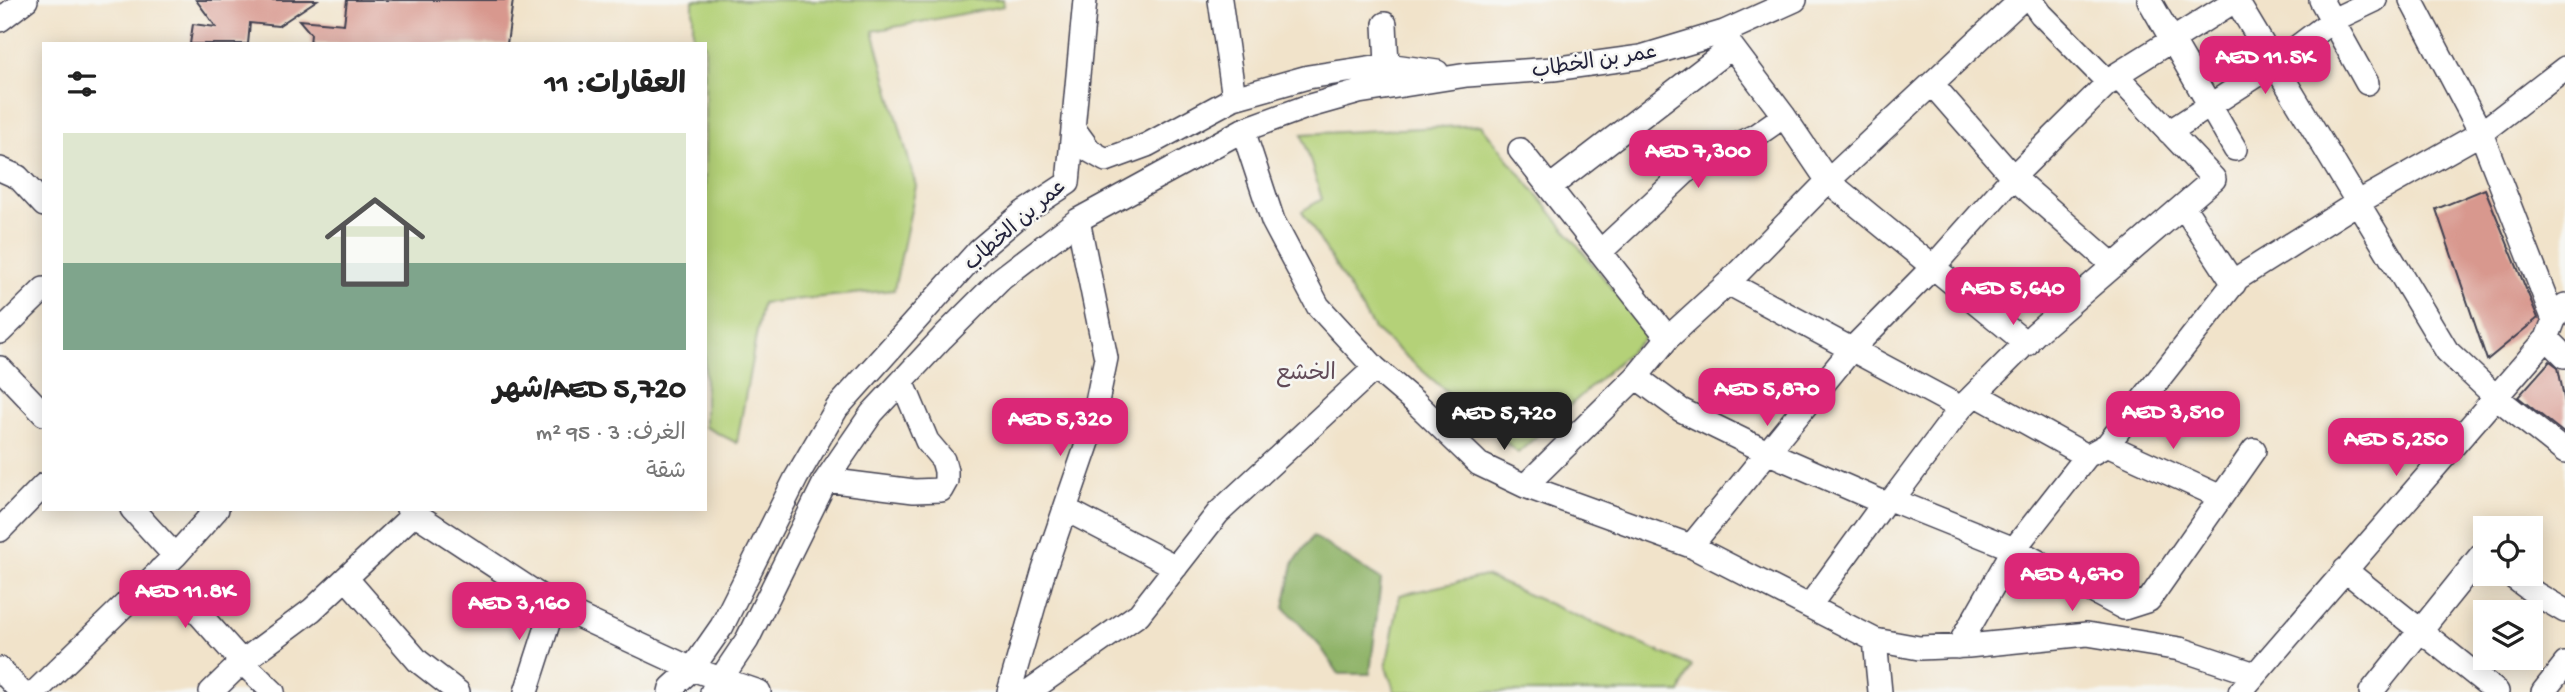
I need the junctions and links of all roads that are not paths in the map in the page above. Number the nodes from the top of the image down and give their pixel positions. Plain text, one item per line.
1 (26, 0) edge
2 (1085, 0) edge
3 (1220, 0) edge
4 (1795, 0) edge
5 (2021, 0) edge
6 (2031, 0) edge
7 (2148, 0) edge
8 (2236, 0) edge
9 (2321, 0) edge
10 (2375, 0) edge
11 (2411, 0) edge
12 (0, 20) edge
13 (2333, 20) junction
14 (1385, 24) dead end
15 (1728, 40) junction
16 (2172, 40) junction
17 (2276, 63) junction
18 (1387, 65) junction
19 (2565, 68) edge
20 (1467, 75) junction
21 (2113, 79) junction
22 (2367, 83) dead end
23 (1932, 85) junction
24 (1234, 98) junction
25 (2210, 105) junction
26 (1784, 116) junction
27 (1074, 129) junction
28 (1243, 130) junction
29 (2169, 132) junction
30 (2481, 133) junction
31 (2235, 149) dead end
32 (1520, 150) dead end
33 (0, 169) edge
34 (2013, 177) junction
35 (1828, 181) junction
36 (1550, 187) junction
37 (42, 203) edge
38 (2357, 203) junction
39 (2183, 206) junction
40 (1078, 220) junction
41 (1600, 252) junction
42 (2114, 266) junction
43 (1933, 267) junction
44 (1728, 283) junction
45 (2234, 284) junction
46 (42, 291) edge
47 (2555, 321) edge
48 (0, 332) edge
49 (1668, 338) junction
50 (2027, 344) junction
51 (1851, 350) junction
52 (2564, 359) edge
53 (0, 368) edge
54 (1374, 368) junction
55 (1636, 377) junction
56 (902, 381) junction
57 (2495, 397) junction
58 (1968, 401) junction
59 (42, 412) edge
60 (2254, 450) dead end
61 (2097, 451) junction
62 (1767, 452) junction
63 (2565, 452) edge
64 (826, 480) junction
65 (1525, 486) junction
66 (42, 487) edge
67 (2221, 497) junction
68 (1888, 502) junction
69 (1065, 509) junction
70 (133, 511) edge
71 (215, 511) edge
72 (411, 512) edge
73 (0, 530) edge
74 (1691, 546) junction
75 (2014, 549) junction
76 (168, 563) junction
77 (2473, 565) edge
78 (1175, 567) junction
79 (2345, 569) junction
80 (346, 578) junction
81 (2525, 586) edge
82 (554, 605) junction
83 (1811, 605) junction
84 (2565, 611) edge
85 (2421, 630) junction
86 (1875, 640) junction
87 (1958, 647) junction
88 (242, 662) junction
89 (2565, 664) edge
90 (0, 669) edge
91 (692, 669) junction
92 (2253, 685) edge
93 (717, 686) edge
94 (21, 692) edge
95 (35, 692) edge
96 (211, 692) edge
97 (273, 692) edge
98 (458, 692) edge
99 (526, 692) edge
100 (670, 692) edge
101 (759, 692) edge
102 (1009, 692) edge
103 (1028, 692) edge
104 (1880, 692) edge
105 (2371, 692) edge
106 (2497, 692) edge
107 (2543, 692) edge

1 - 12 street
2 - 27 street
3 - 24 street
4 - 15 street, عمر بن الخطاب
5 - 23 street
6 - 21 street
7 - 16 street
8 - 16 street
8 - 17 street
9 - 13 street
10 - 13 street
11 - 30 street
13 - 17 street
13 - 22 street
14 - 18 street
15 - 20 street, عمر بن الخطاب
15 - 26 street
15 - 36 street
16 - 21 street
16 - 25 street
17 - 25 street
17 - 38 street
18 - 20 street, عمر بن الخطاب
18 - 24 street, عمر بن الخطاب
19 - 30 street
20 - 28 street, عمر بن الخطاب
21 - 29 street
21 - 34 street
23 - 34 street
23 - 35 street
24 - 27 street, عمر بن الخطاب
25 - 29 street
25 - 31 street
26 - 35 street
26 - 41 street
27 - 91 street, عمر بن الخطاب
28 - 40 street, عمر بن الخطاب
28 - 54 street
29 - 39 street
30 - 38 street
30 - 47 street
32 - 36 street
33 - 37 street
34 - 42 street
34 - 43 street
35 - 43 street
35 - 44 street
36 - 41 street
38 - 45 street
38 - 57 street
39 - 42 street
39 - 45 street
40 - 56 street, عمر بن الخطاب
40 - 69 street
41 - 49 street
42 - 50 street
43 - 50 street
43 - 51 street
44 - 49 street
44 - 51 street
45 - 61 street
46 - 48 street
47 - 52 street
47 - 57 street
49 - 55 street
50 - 58 street
51 - 58 street
51 - 62 street
53 - 59 street
54 - 65 street
54 - 78 street
55 - 62 street
55 - 65 street
56 - 64 street, عمر بن الخطاب
56 - 64 street
57 - 63 street
57 - 79 street
58 - 61 street
58 - 68 street
60 - 67 street
61 - 67 street
61 - 75 street
62 - 68 street
62 - 74 street
64 - 93 street, عمر بن الخطاب
65 - 74 street
66 - 73 street
67 - 75 street
68 - 75 street
68 - 83 street
69 - 78 street
69 - 102 street
70 - 76 street
71 - 76 street
72 - 80 street
72 - 82 street
74 - 83 street
75 - 87 street
76 - 88 street
76 - 95 street
77 - 85 street
78 - 103 street
79 - 85 street
79 - 92 street
80 - 88 street
80 - 98 street
81 - 84 street
82 - 91 street
82 - 99 street
83 - 86 street
85 - 105 street
85 - 106 street
86 - 87 street
86 - 104 street
87 - 92 street
88 - 96 street
88 - 97 street
89 - 107 street
90 - 94 street
91 - 93 street
91 - 100 street, عمر بن الخطاب
93 - 101 street

